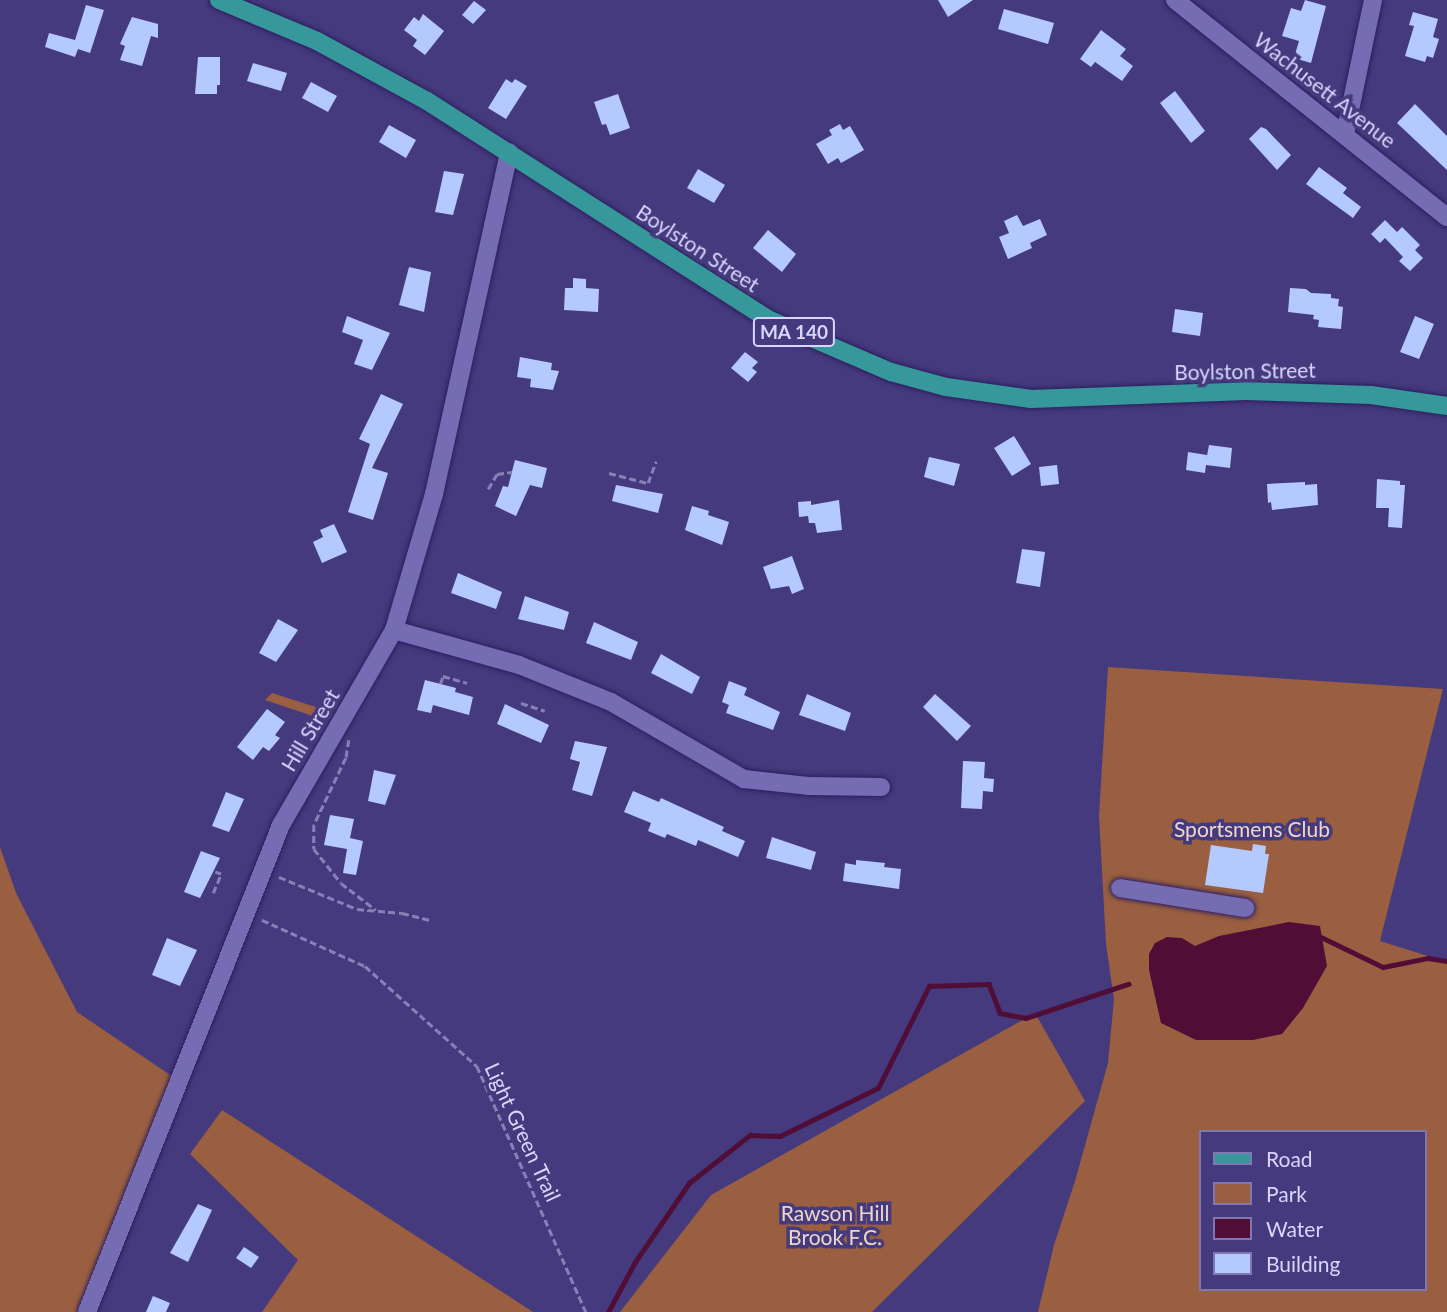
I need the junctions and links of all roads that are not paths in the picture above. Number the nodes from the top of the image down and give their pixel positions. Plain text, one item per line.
1 (219, 0) edge
2 (1175, 0) edge
3 (1373, 0) edge
4 (251, 6) edge
5 (1345, 134) junction
6 (509, 152) junction
7 (1447, 217) edge
8 (1447, 406) edge
9 (394, 630) junction
10 (881, 787) dead end
11 (1120, 888) dead end
12 (1245, 908) dead end
13 (87, 1312) edge

1 - 4 main road, Boylston Street / MA 140
2 - 5 street, Wachusett Avenue
3 - 5 street
4 - 6 main road, Boylston Street / MA 140
5 - 7 street, Wachusett Avenue
6 - 8 main road, Boylston Street / MA 140
6 - 9 street, Hill Street
9 - 10 street
9 - 13 street, Hill Street
11 - 12 street

